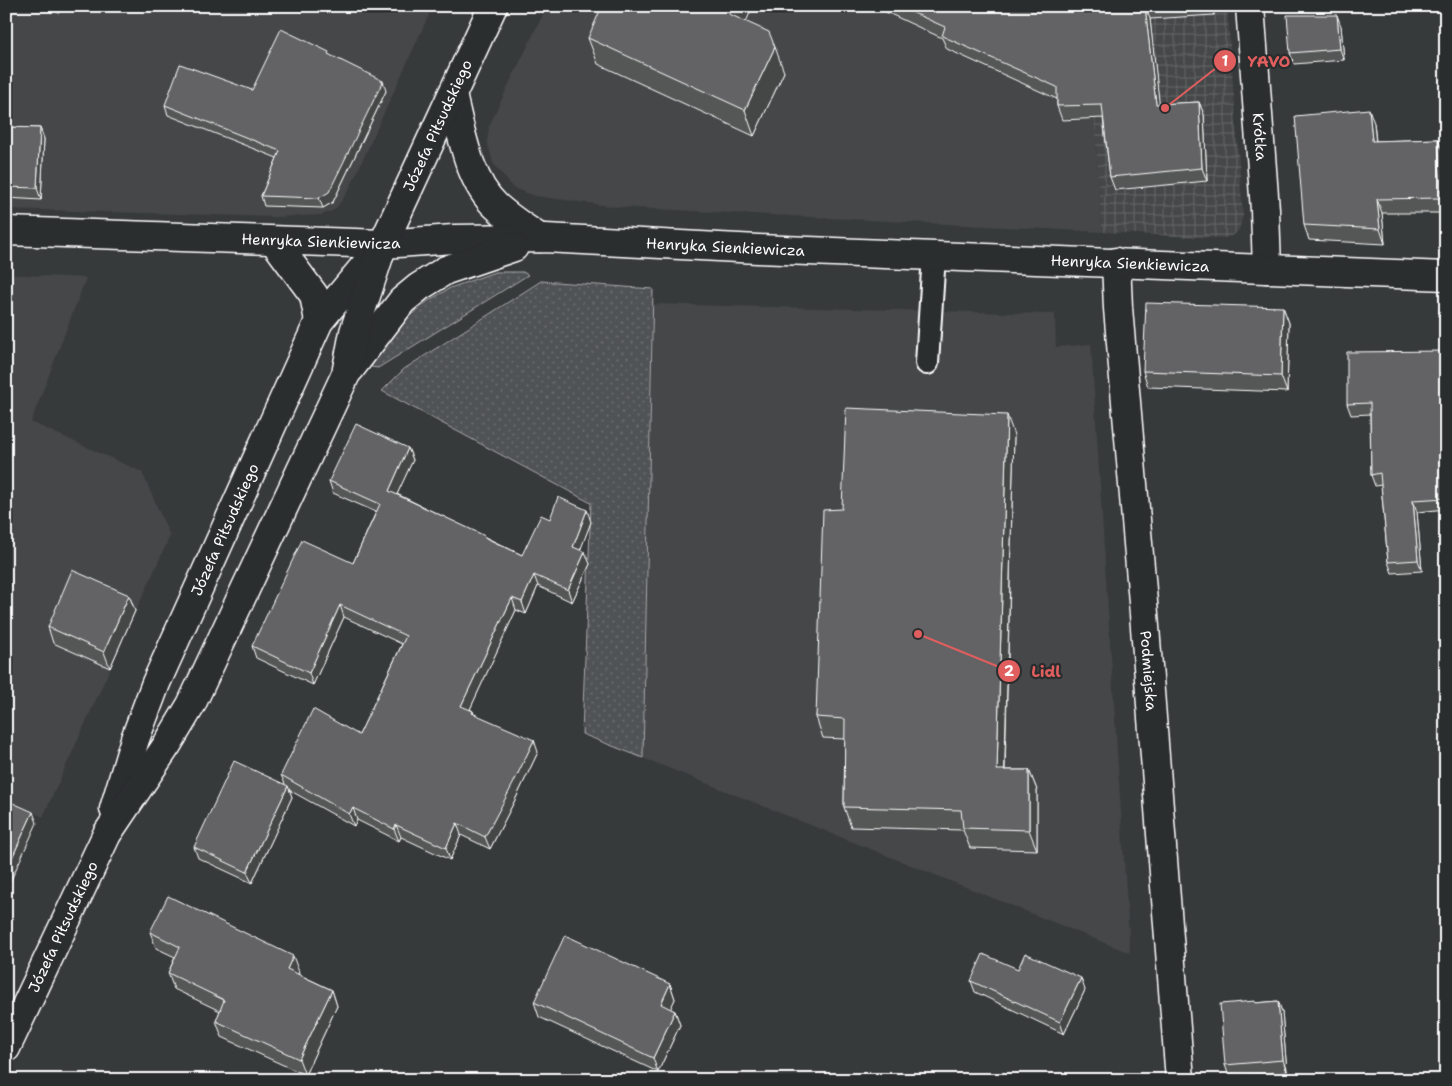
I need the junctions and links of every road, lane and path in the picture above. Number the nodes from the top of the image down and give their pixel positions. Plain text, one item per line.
1 (493, 6) edge
2 (1250, 6) edge
3 (452, 95) junction
4 (6, 232) edge
5 (539, 238) junction
6 (274, 241) junction
7 (383, 244) junction
8 (934, 255) junction
9 (1116, 262) junction
10 (1267, 269) junction
11 (1446, 276) edge
12 (319, 322) junction
13 (927, 363) dead end
14 (346, 374) junction
15 (107, 834) junction
16 (6, 1048) edge
17 (1180, 1080) edge

1 - 3 main road, Józefa Piłsudskiego
2 - 10 main road, Krótka
3 - 5 main road
3 - 7 main road, Józefa Piłsudskiego
4 - 6 main road, Henryka Sienkiewicza
5 - 7 main road, Henryka Sienkiewicza
5 - 8 main road, Henryka Sienkiewicza
5 - 14 main road
6 - 7 main road, Henryka Sienkiewicza
6 - 12 main road
7 - 12 main road, Józefa Piłsudskiego
7 - 14 main road, Józefa Piłsudskiego
8 - 9 main road, Henryka Sienkiewicza
8 - 13 lane
9 - 10 main road, Henryka Sienkiewicza
9 - 17 main road, Podmiejska
10 - 11 main road, Henryka Sienkiewicza
12 - 15 main road, Józefa Piłsudskiego
14 - 15 main road, Józefa Piłsudskiego
15 - 16 main road, Józefa Piłsudskiego

